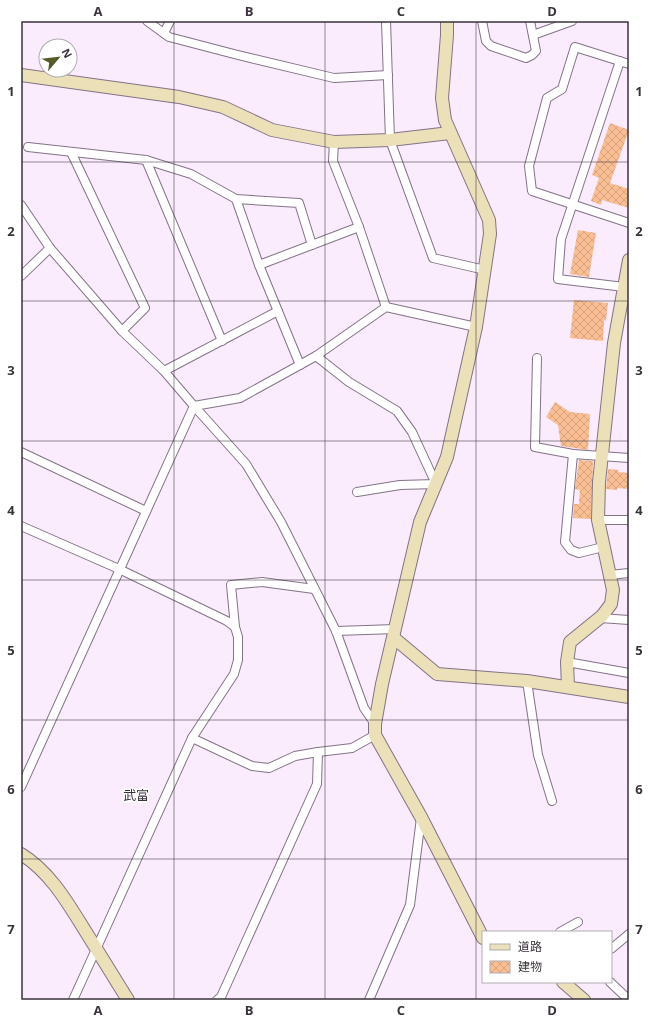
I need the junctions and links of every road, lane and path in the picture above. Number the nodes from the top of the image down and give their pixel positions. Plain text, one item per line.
1 (148, 21) edge
2 (170, 21) edge
3 (386, 21) edge
4 (447, 21) edge
5 (482, 21) edge
6 (530, 21) edge
7 (572, 21) edge
8 (164, 33) junction
9 (533, 35) junction
10 (620, 61) junction
11 (629, 64) edge
12 (21, 75) edge
13 (388, 75) junction
14 (450, 134) junction
15 (390, 140) junction
16 (334, 142) junction
17 (28, 147) dead end
18 (71, 152) junction
19 (146, 160) junction
20 (236, 199) junction
21 (572, 204) junction
22 (21, 205) edge
23 (629, 224) edge
24 (358, 227) junction
25 (312, 245) junction
26 (50, 248) junction
27 (629, 260) edge
28 (259, 265) junction
29 (485, 270) junction
30 (21, 276) edge
31 (624, 287) junction
32 (386, 307) junction
33 (278, 311) junction
34 (476, 327) junction
35 (122, 332) junction
36 (222, 341) junction
37 (316, 356) junction
38 (537, 358) dead end
39 (300, 365) junction
40 (164, 371) junction
41 (194, 406) junction
42 (21, 452) edge
43 (573, 454) junction
44 (602, 456) junction
45 (629, 458) edge
46 (436, 484) junction
47 (357, 492) dead end
48 (146, 511) junction
49 (598, 520) junction
50 (629, 520) edge
51 (21, 526) edge
52 (603, 548) junction
53 (119, 569) junction
54 (629, 573) edge
55 (609, 575) junction
56 (314, 589) junction
57 (600, 618) junction
58 (629, 620) edge
59 (235, 627) junction
60 (336, 631) junction
61 (395, 633) junction
62 (567, 662) junction
63 (629, 673) edge
64 (527, 681) junction
65 (568, 687) junction
66 (629, 697) edge
67 (375, 729) junction
68 (192, 738) junction
69 (318, 752) junction
70 (21, 787) edge
71 (552, 801) dead end
72 (421, 817) junction
73 (21, 854) edge
74 (578, 922) dead end
75 (562, 931) edge
76 (629, 934) edge
77 (482, 936) edge
78 (612, 948) edge
79 (96, 950) junction
80 (568, 983) edge
81 (611, 983) edge
82 (629, 999) edge
83 (73, 1000) edge
84 (128, 1000) edge
85 (217, 1000) edge
86 (369, 1000) edge
87 (584, 1000) edge

1 - 8 street
2 - 8 street
3 - 13 street
4 - 14 street
5 - 9 street
6 - 9 street
7 - 9 street
8 - 13 street
10 - 11 street
10 - 21 street
10 - 21 street
12 - 16 street
13 - 15 street
14 - 15 street
14 - 29 street
15 - 16 street
15 - 29 street
16 - 24 street
17 - 18 street
18 - 19 street
18 - 35 street
19 - 20 street
19 - 36 street
20 - 25 street
20 - 28 street
21 - 23 street
21 - 31 street
22 - 26 street
24 - 25 street
24 - 32 street
25 - 28 street
26 - 30 street
26 - 35 street
27 - 31 street
28 - 33 street
29 - 34 street
31 - 44 street
32 - 34 street
32 - 37 street
33 - 36 street
33 - 39 street
34 - 46 street
35 - 40 street
36 - 40 street
37 - 39 street
37 - 46 street
38 - 43 street
39 - 41 street
40 - 41 street
41 - 48 street
41 - 56 street
42 - 48 street
43 - 44 street
43 - 52 street
44 - 45 street
44 - 49 street
46 - 47 street
46 - 61 street
48 - 53 street
49 - 50 street
49 - 52 street
51 - 53 street
52 - 55 street
53 - 59 street
53 - 70 street
54 - 55 street
55 - 57 street
56 - 59 street
56 - 60 street
57 - 58 street
57 - 62 street
59 - 68 street
60 - 61 street
60 - 67 street
61 - 64 street
61 - 67 street
62 - 63 street
62 - 65 street
64 - 65 street
64 - 71 street
65 - 66 street
67 - 69 street
67 - 72 street
68 - 69 street
68 - 79 street
69 - 85 street
72 - 77 street
72 - 86 street
73 - 79 street
74 - 75 street
76 - 78 street
79 - 83 street
79 - 84 street
80 - 87 street
81 - 82 street

